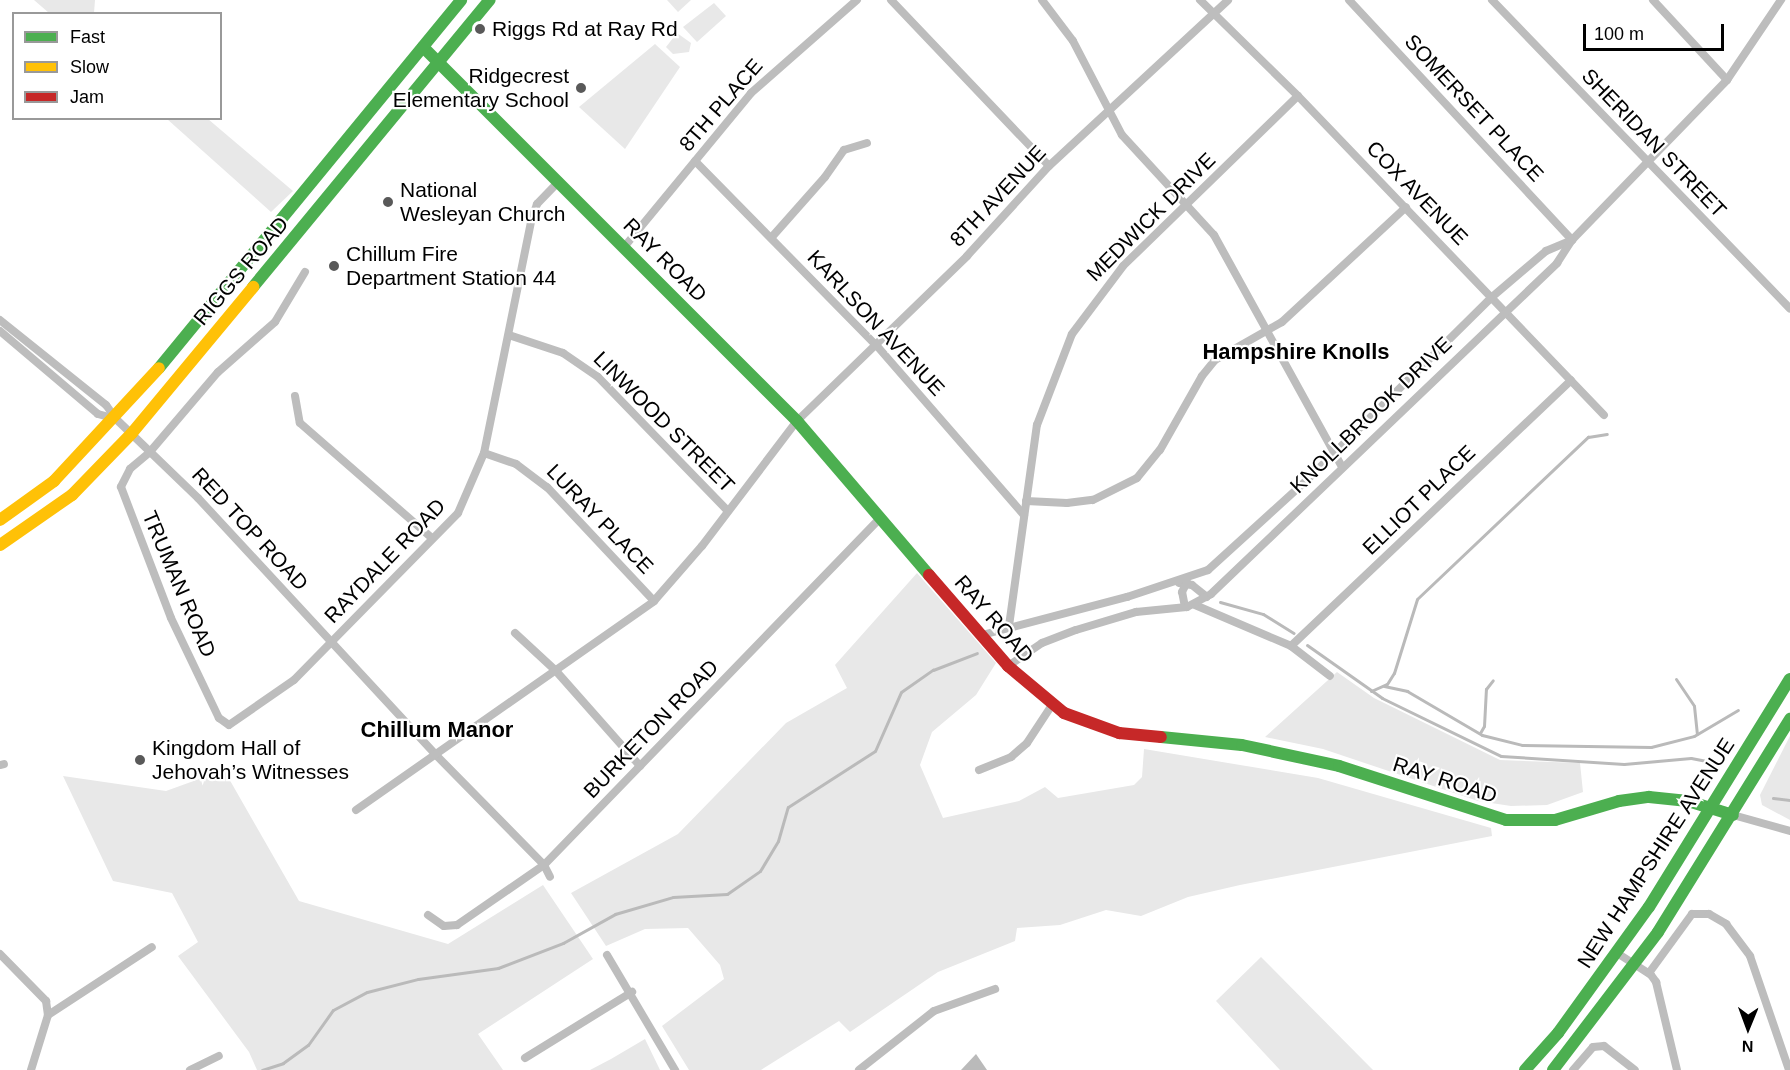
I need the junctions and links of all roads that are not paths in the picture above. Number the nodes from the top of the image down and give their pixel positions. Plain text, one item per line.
1 (461, 0) edge
2 (490, 0) edge
3 (857, 0) edge
4 (891, 0) edge
5 (1042, 0) edge
6 (1200, 0) edge
7 (1228, 0) edge
8 (1349, 0) edge
9 (1492, 0) edge
10 (1653, 0) edge
11 (1781, 0) edge
12 (1214, 14) junction
13 (423, 47) junction
14 (439, 61) junction
15 (1726, 80) junction
16 (1298, 96) junction
17 (1107, 113) junction
18 (867, 143) dead end
19 (695, 161) junction
20 (1646, 161) junction
21 (1049, 166) junction
22 (559, 181) junction
23 (1187, 203) junction
24 (1406, 207) junction
25 (771, 238) junction
26 (1572, 240) junction
27 (625, 246) junction
28 (305, 272) dead end
29 (1492, 297) junction
30 (1790, 309) edge
31 (1507, 311) junction
32 (0, 320) edge
33 (0, 331) edge
34 (1267, 332) junction
35 (509, 335) junction
36 (877, 346) junction
37 (1570, 380) junction
38 (294, 396) dead end
39 (1604, 415) dead end
40 (116, 419) junction
41 (796, 421) junction
42 (132, 433) junction
43 (150, 452) junction
44 (484, 453) junction
45 (1335, 453) junction
46 (1342, 467) junction
47 (1026, 501) junction
48 (727, 510) junction
49 (6, 511) edge
50 (1024, 515) junction
51 (880, 518) junction
52 (0, 520) edge
53 (432, 538) junction
54 (0, 545) edge
55 (1181, 582) junction
56 (1207, 597) junction
57 (654, 601) junction
58 (1189, 606) junction
59 (1009, 626) junction
60 (515, 633) dead end
61 (982, 635) junction
62 (332, 643) junction
63 (1292, 646) junction
64 (1008, 666) junction
65 (556, 671) junction
66 (1330, 676) dead end
67 (1790, 679) edge
68 (1052, 705) junction
69 (1790, 719) edge
70 (236, 722) joint
71 (435, 754) junction
72 (640, 766) junction
73 (978, 770) dead end
74 (1713, 806) junction
75 (356, 810) dead end
76 (1733, 815) junction
77 (1790, 831) edge
78 (544, 865) junction
79 (550, 877) dead end
80 (428, 915) dead end
81 (152, 947) dead end
82 (1617, 953) junction
83 (0, 954) edge
84 (608, 955) dead end
85 (1635, 964) junction
86 (1649, 973) junction
87 (995, 989) dead end
88 (632, 992) junction
89 (48, 1015) junction
90 (219, 1056) dead end
91 (525, 1058) dead end
92 (31, 1070) edge
93 (190, 1070) edge
94 (675, 1070) edge
95 (859, 1070) edge
96 (1525, 1070) edge
97 (1553, 1070) edge
98 (1573, 1070) edge
99 (1635, 1070) edge
100 (1677, 1070) edge
101 (1789, 1070) edge

1 - 13 main road, RIGGS ROAD
2 - 14 main road, RIGGS ROAD
3 - 19 street, 8TH PLACE
4 - 21 street
5 - 17 street
6 - 12 street, COX AVENUE
7 - 12 street, 8TH AVENUE
8 - 26 street, SOMERSET PLACE
9 - 20 street, SHERIDAN STREET
10 - 15 street
11 - 15 street, KNOLLBROOK DRIVE
12 - 16 street, COX AVENUE
12 - 17 street, 8TH AVENUE
13 - 14 main road, RAY ROAD
13 - 40 main road, RIGGS ROAD
14 - 22 main road, RAY ROAD
14 - 42 main road, RIGGS ROAD
15 - 20 street, KNOLLBROOK DRIVE
16 - 23 street, MEDWICK DRIVE
16 - 24 street, COX AVENUE
17 - 21 street, 8TH AVENUE
17 - 23 street
18 - 25 street
19 - 25 street, KARLSON AVENUE
19 - 27 street, 8TH PLACE
20 - 26 street, KNOLLBROOK DRIVE
20 - 30 street, SHERIDAN STREET
21 - 36 street, 8TH AVENUE
22 - 27 main road, RAY ROAD
22 - 35 street, RAYDALE ROAD
23 - 34 street
23 - 47 street, MEDWICK DRIVE
24 - 29 street, COX AVENUE
24 - 34 street
25 - 36 street, KARLSON AVENUE
26 - 29 street, KNOLLBROOK DRIVE
26 - 31 street, KNOLLBROOK DRIVE
27 - 41 main road, RAY ROAD
28 - 43 street
29 - 31 street, COX AVENUE
29 - 45 street, KNOLLBROOK DRIVE
31 - 37 street, COX AVENUE
31 - 46 street, KNOLLBROOK DRIVE
32 - 40 street
33 - 40 street
34 - 45 street
34 - 47 street
35 - 44 street, RAYDALE ROAD
35 - 48 street, LINWOOD STREET
36 - 41 street, 8TH AVENUE
36 - 50 street, KARLSON AVENUE
37 - 39 street, COX AVENUE
37 - 63 street, ELLIOT PLACE
38 - 53 street
40 - 42 street, RED TOP ROAD
40 - 49 main road, RIGGS ROAD
41 - 48 street, 8TH AVENUE
41 - 51 main road, RAY ROAD
42 - 43 street, RED TOP ROAD
42 - 54 main road, RIGGS ROAD
43 - 62 street, RED TOP ROAD
43 - 70 street, TRUMAN ROAD
44 - 53 street, RAYDALE ROAD
44 - 57 street, LURAY PLACE
45 - 46 street
45 - 55 street, KNOLLBROOK DRIVE
46 - 56 street, KNOLLBROOK DRIVE
47 - 50 street, MEDWICK DRIVE
48 - 57 street, 8TH AVENUE
49 - 52 main road, RIGGS ROAD
50 - 59 street, MEDWICK DRIVE
51 - 61 main road, RAY ROAD
51 - 72 street, BURKETON ROAD
53 - 62 street, RAYDALE ROAD
55 - 56 street
55 - 58 street
55 - 59 street, KNOLLBROOK DRIVE
56 - 58 street, KNOLLBROOK DRIVE
57 - 65 street, 8TH AVENUE
58 - 63 street
58 - 64 street
59 - 61 street, KNOLLBROOK DRIVE
60 - 65 street
61 - 64 main road, RAY ROAD
62 - 70 street, RAYDALE ROAD
62 - 71 street, RED TOP ROAD
63 - 66 street
64 - 68 main road, RAY ROAD
65 - 71 street, 8TH AVENUE
65 - 72 street
67 - 74 main road, NEW HAMPSHIRE AVENUE
68 - 73 street
68 - 74 main road, RAY ROAD
69 - 76 main road, NEW HAMPSHIRE AVENUE
71 - 75 street, 8TH AVENUE
71 - 78 street, RED TOP ROAD
72 - 78 street, BURKETON ROAD
74 - 76 main road, RAY ROAD
74 - 82 main road, NEW HAMPSHIRE AVENUE
76 - 77 street
76 - 85 main road, NEW HAMPSHIRE AVENUE
78 - 79 street, RED TOP ROAD
78 - 80 street, BURKETON ROAD
81 - 89 street
82 - 85 street
82 - 96 main road, NEW HAMPSHIRE AVENUE
83 - 89 street
84 - 88 street
85 - 86 street
85 - 97 main road, NEW HAMPSHIRE AVENUE
86 - 100 street
86 - 101 street
87 - 95 street
88 - 91 street
88 - 94 street
89 - 92 street
90 - 93 street
98 - 99 street

